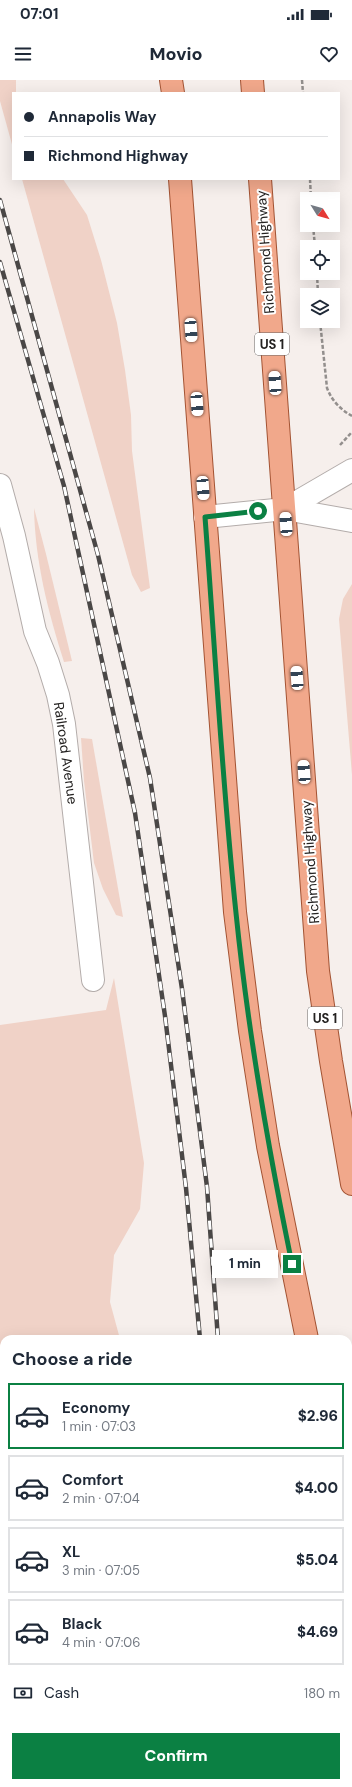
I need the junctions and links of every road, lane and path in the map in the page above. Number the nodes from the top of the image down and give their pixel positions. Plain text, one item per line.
1 (172, 80) edge
2 (252, 80) edge
3 (302, 80) edge
4 (173, 92) edge
5 (253, 92) edge
6 (303, 92) edge
7 (180, 180) edge
8 (260, 180) edge
9 (310, 180) edge
10 (311, 192) edge
11 (321, 328) edge
12 (352, 416) edge
13 (352, 470) edge
14 (0, 485) edge
15 (285, 509) junction
16 (205, 517) junction
17 (352, 521) edge
18 (93, 980) dead end
19 (352, 1184) edge
20 (305, 1335) edge

1 - 4 main road
2 - 5 main road
3 - 6 path
7 - 16 main road
8 - 15 main road, Richmond Highway / US 1
9 - 10 path
11 - 12 path
13 - 15 street
14 - 18 street, Railroad Avenue
15 - 16 street
15 - 17 street
15 - 19 main road, Richmond Highway / US 1
16 - 20 main road

